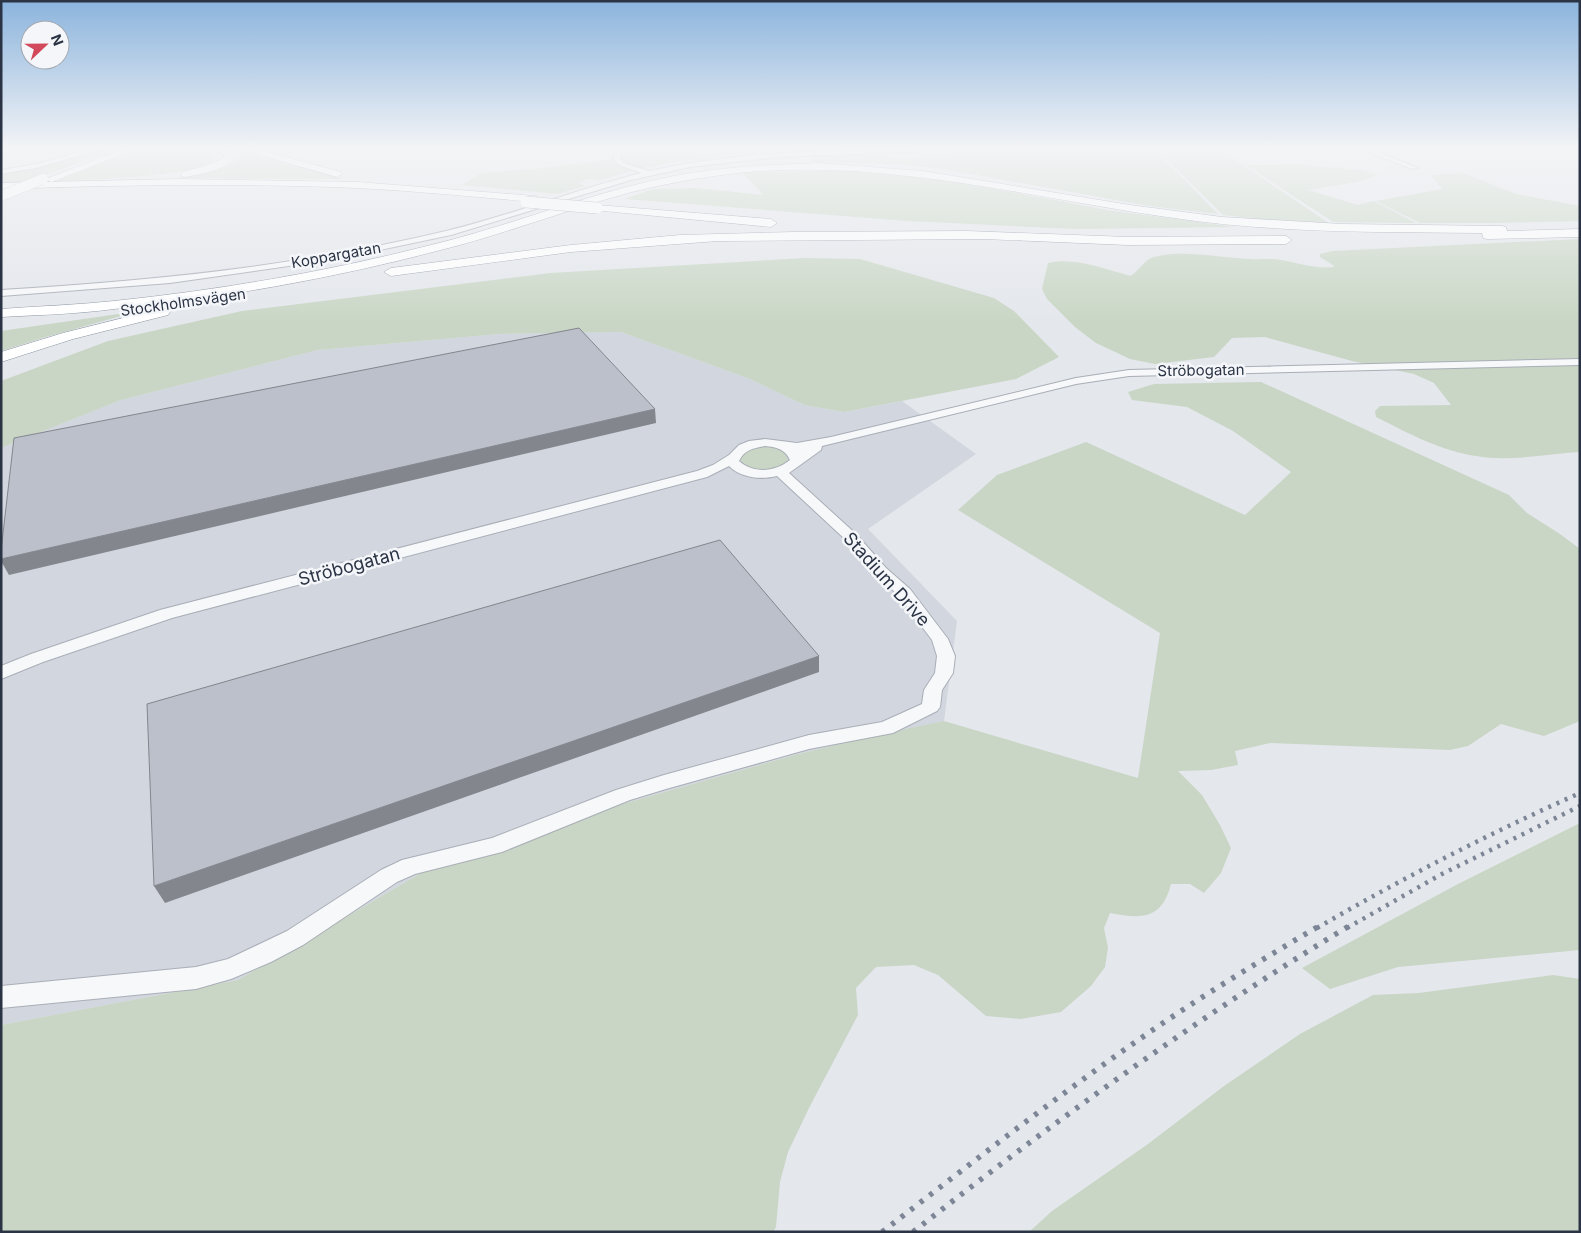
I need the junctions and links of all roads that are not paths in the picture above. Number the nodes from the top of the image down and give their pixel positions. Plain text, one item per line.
1 (538, 207) edge
2 (576, 207) edge
3 (607, 207) edge
4 (608, 207) edge
5 (1119, 207) edge
6 (780, 220) dead end
7 (818, 222) dead end
8 (1580, 228) edge
9 (1502, 230) junction
10 (1580, 233) edge
11 (982, 236) junction
12 (1353, 238) junction
13 (1580, 244) edge
14 (296, 286) junction
15 (1, 293) edge
16 (114, 305) junction
17 (1, 313) edge
18 (1, 321) edge
19 (1, 328) edge
20 (1, 358) edge
21 (1580, 362) edge
22 (831, 442) junction
23 (784, 446) junction
24 (733, 458) junction
25 (796, 460) junction
26 (743, 470) junction
27 (779, 472) junction
28 (702, 474) junction
29 (1, 672) edge
30 (1, 997) edge

1 - 15 street, Koppargatan
2 - 16 highway
3 - 11 highway
4 - 6 highway
5 - 9 highway
7 - 9 highway
8 - 9 highway
10 - 12 highway
11 - 12 highway
11 - 14 highway, Stockholmsvägen
12 - 13 highway
14 - 19 highway, Stockholmsvägen
14 - 20 highway
16 - 17 highway
16 - 18 highway, Stockholmsvägen
21 - 22 street, Ströbogatan
22 - 23 street, Ströbogatan
22 - 25 street, Ströbogatan
23 - 24 street, Ströbogatan
23 - 25 street
24 - 26 street
24 - 28 street, Ströbogatan
25 - 27 street, Ströbogatan
26 - 27 street, Ströbogatan
26 - 28 street, Ströbogatan
27 - 30 street, Stadium Drive
28 - 29 street, Ströbogatan

